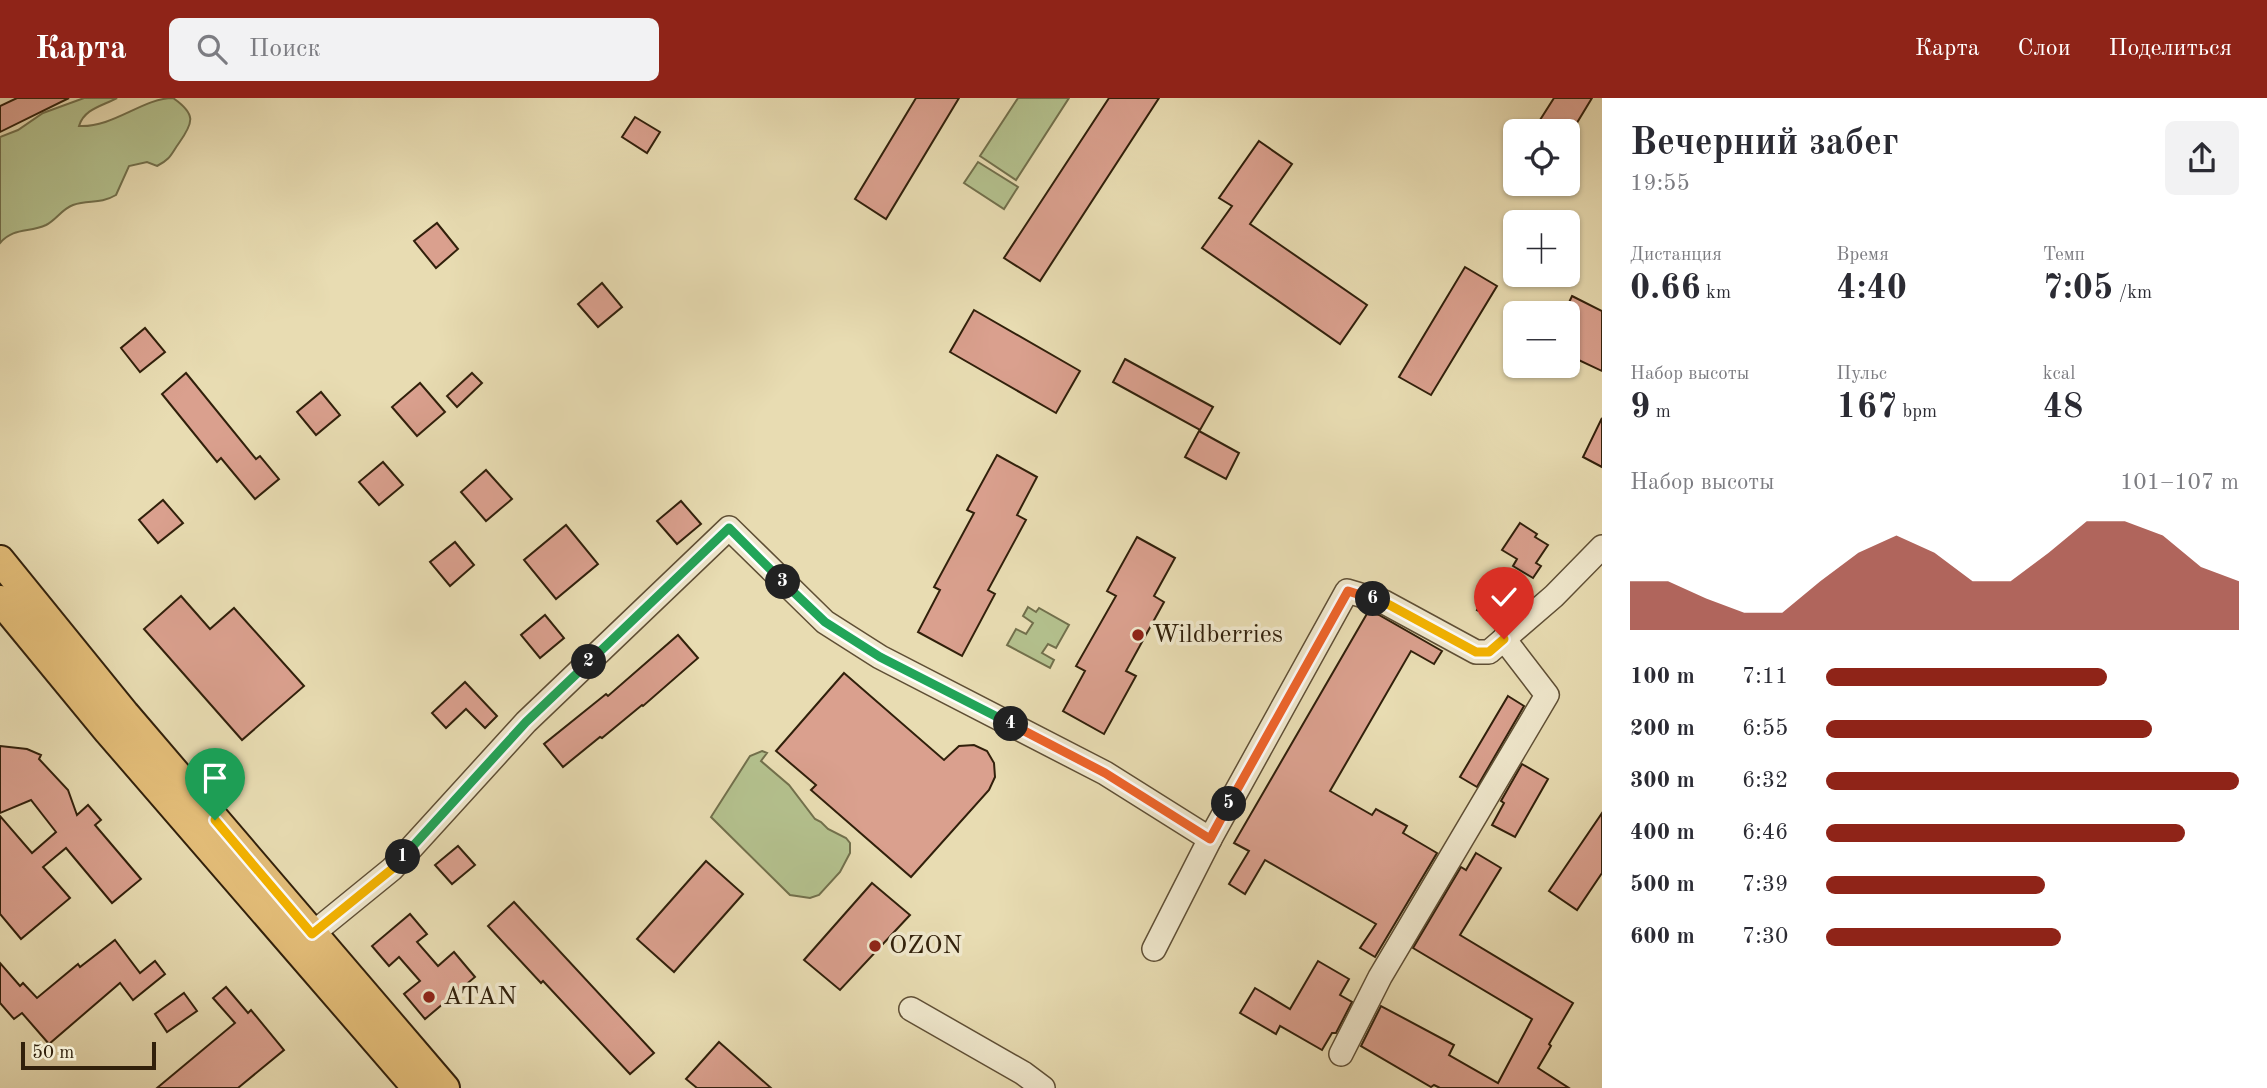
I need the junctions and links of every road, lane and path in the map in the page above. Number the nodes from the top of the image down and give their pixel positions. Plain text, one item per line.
1 (1602, 547) edge
2 (0, 560) edge
3 (0, 600) edge
4 (1504, 639) junction
5 (1210, 839) junction
6 (312, 934) junction
7 (1154, 949) dead end
8 (911, 1009) dead end
9 (1341, 1054) dead end
10 (434, 1087) edge
11 (1043, 1088) edge

1 - 4 street
2 - 6 main road
3 - 10 main road
4 - 5 street
4 - 9 street
5 - 6 street
5 - 7 street
6 - 10 main road
8 - 11 street

